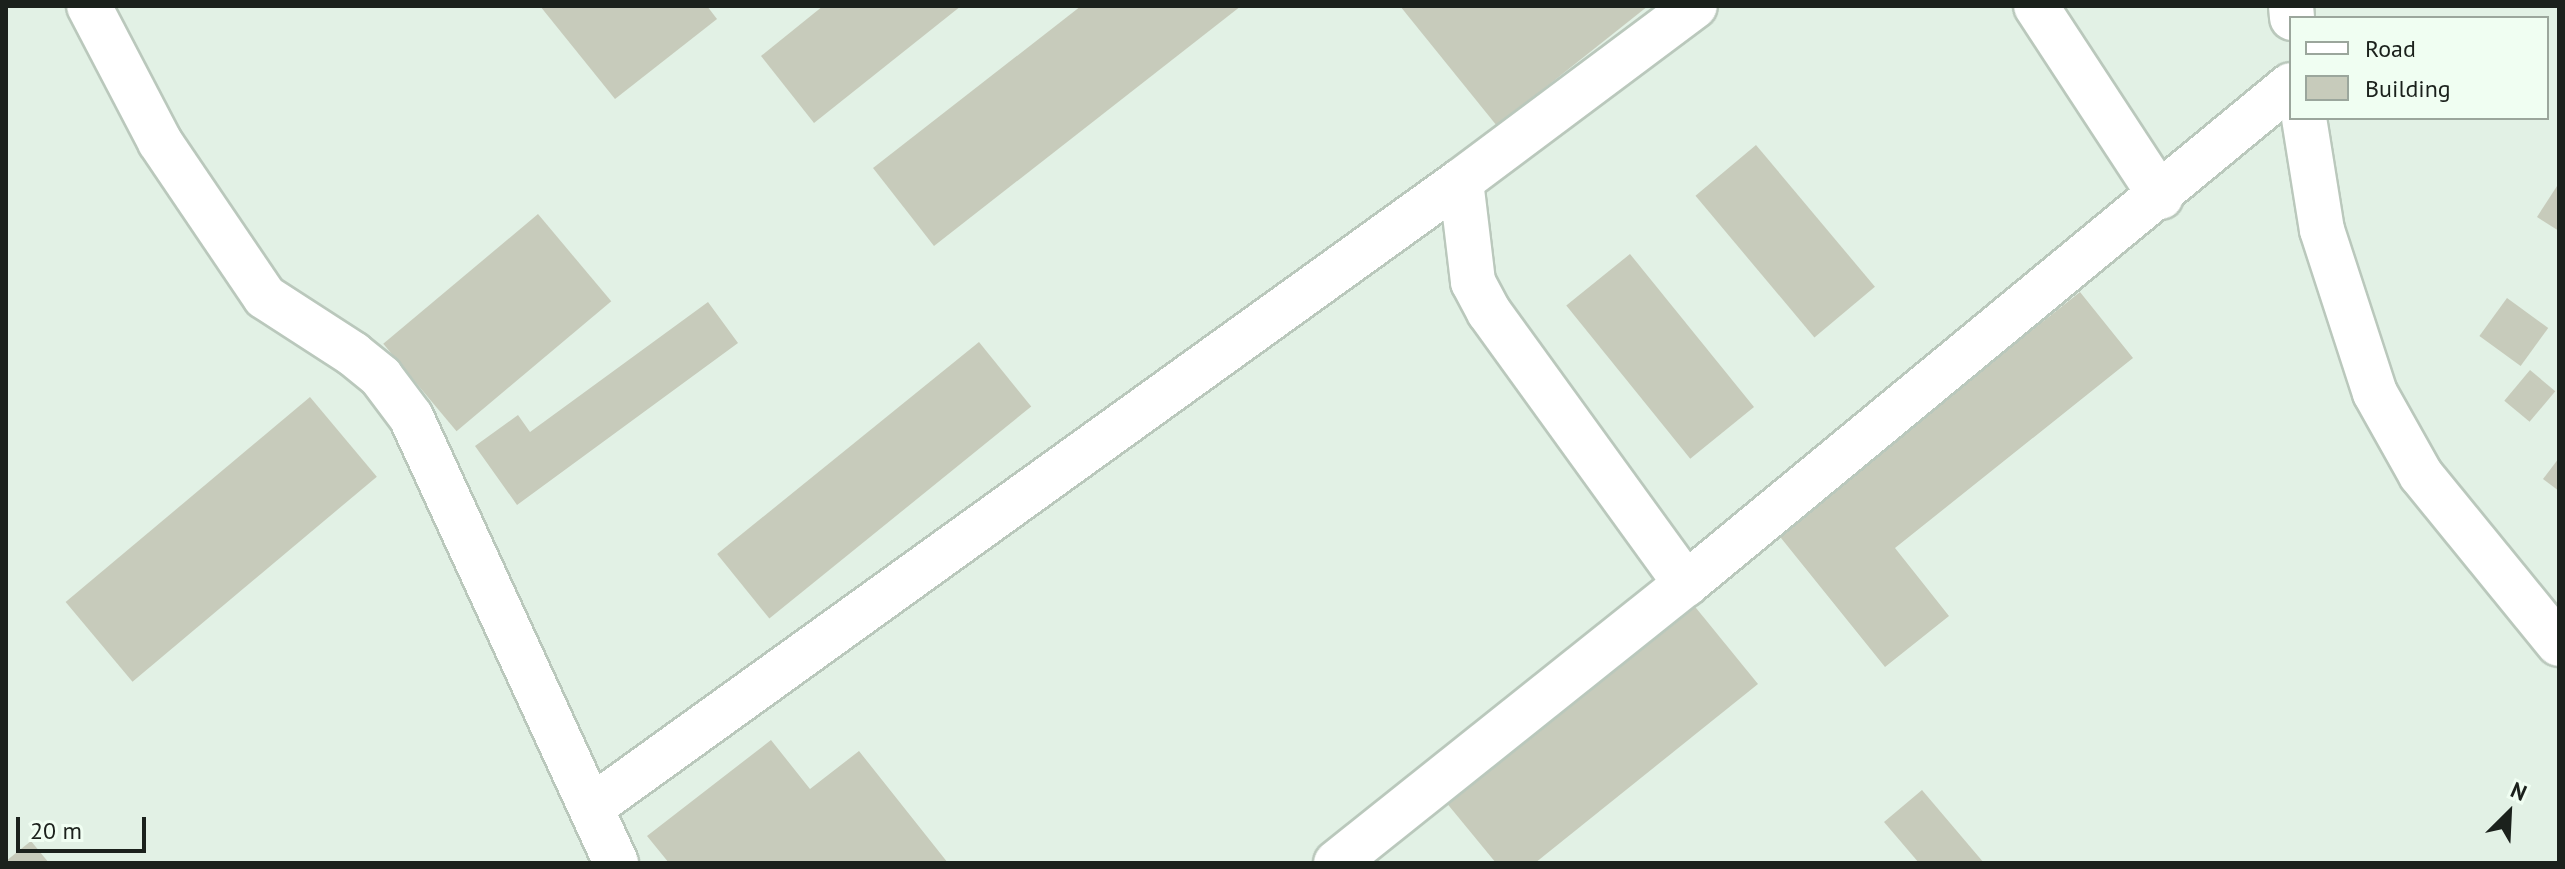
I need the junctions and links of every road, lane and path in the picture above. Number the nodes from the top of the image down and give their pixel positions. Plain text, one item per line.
1 (89, 6) edge
2 (1695, 6) edge
3 (2036, 6) edge
4 (2289, 87) edge
5 (2304, 120) edge
6 (1461, 181) junction
7 (2161, 197) junction
8 (1686, 584) junction
9 (2559, 644) edge
10 (593, 806) junction
11 (616, 863) edge
12 (1336, 863) edge

1 - 10 street
2 - 6 street
3 - 7 street
4 - 7 street
5 - 9 street
6 - 8 street
6 - 10 street
7 - 8 street
8 - 12 street
10 - 11 street

